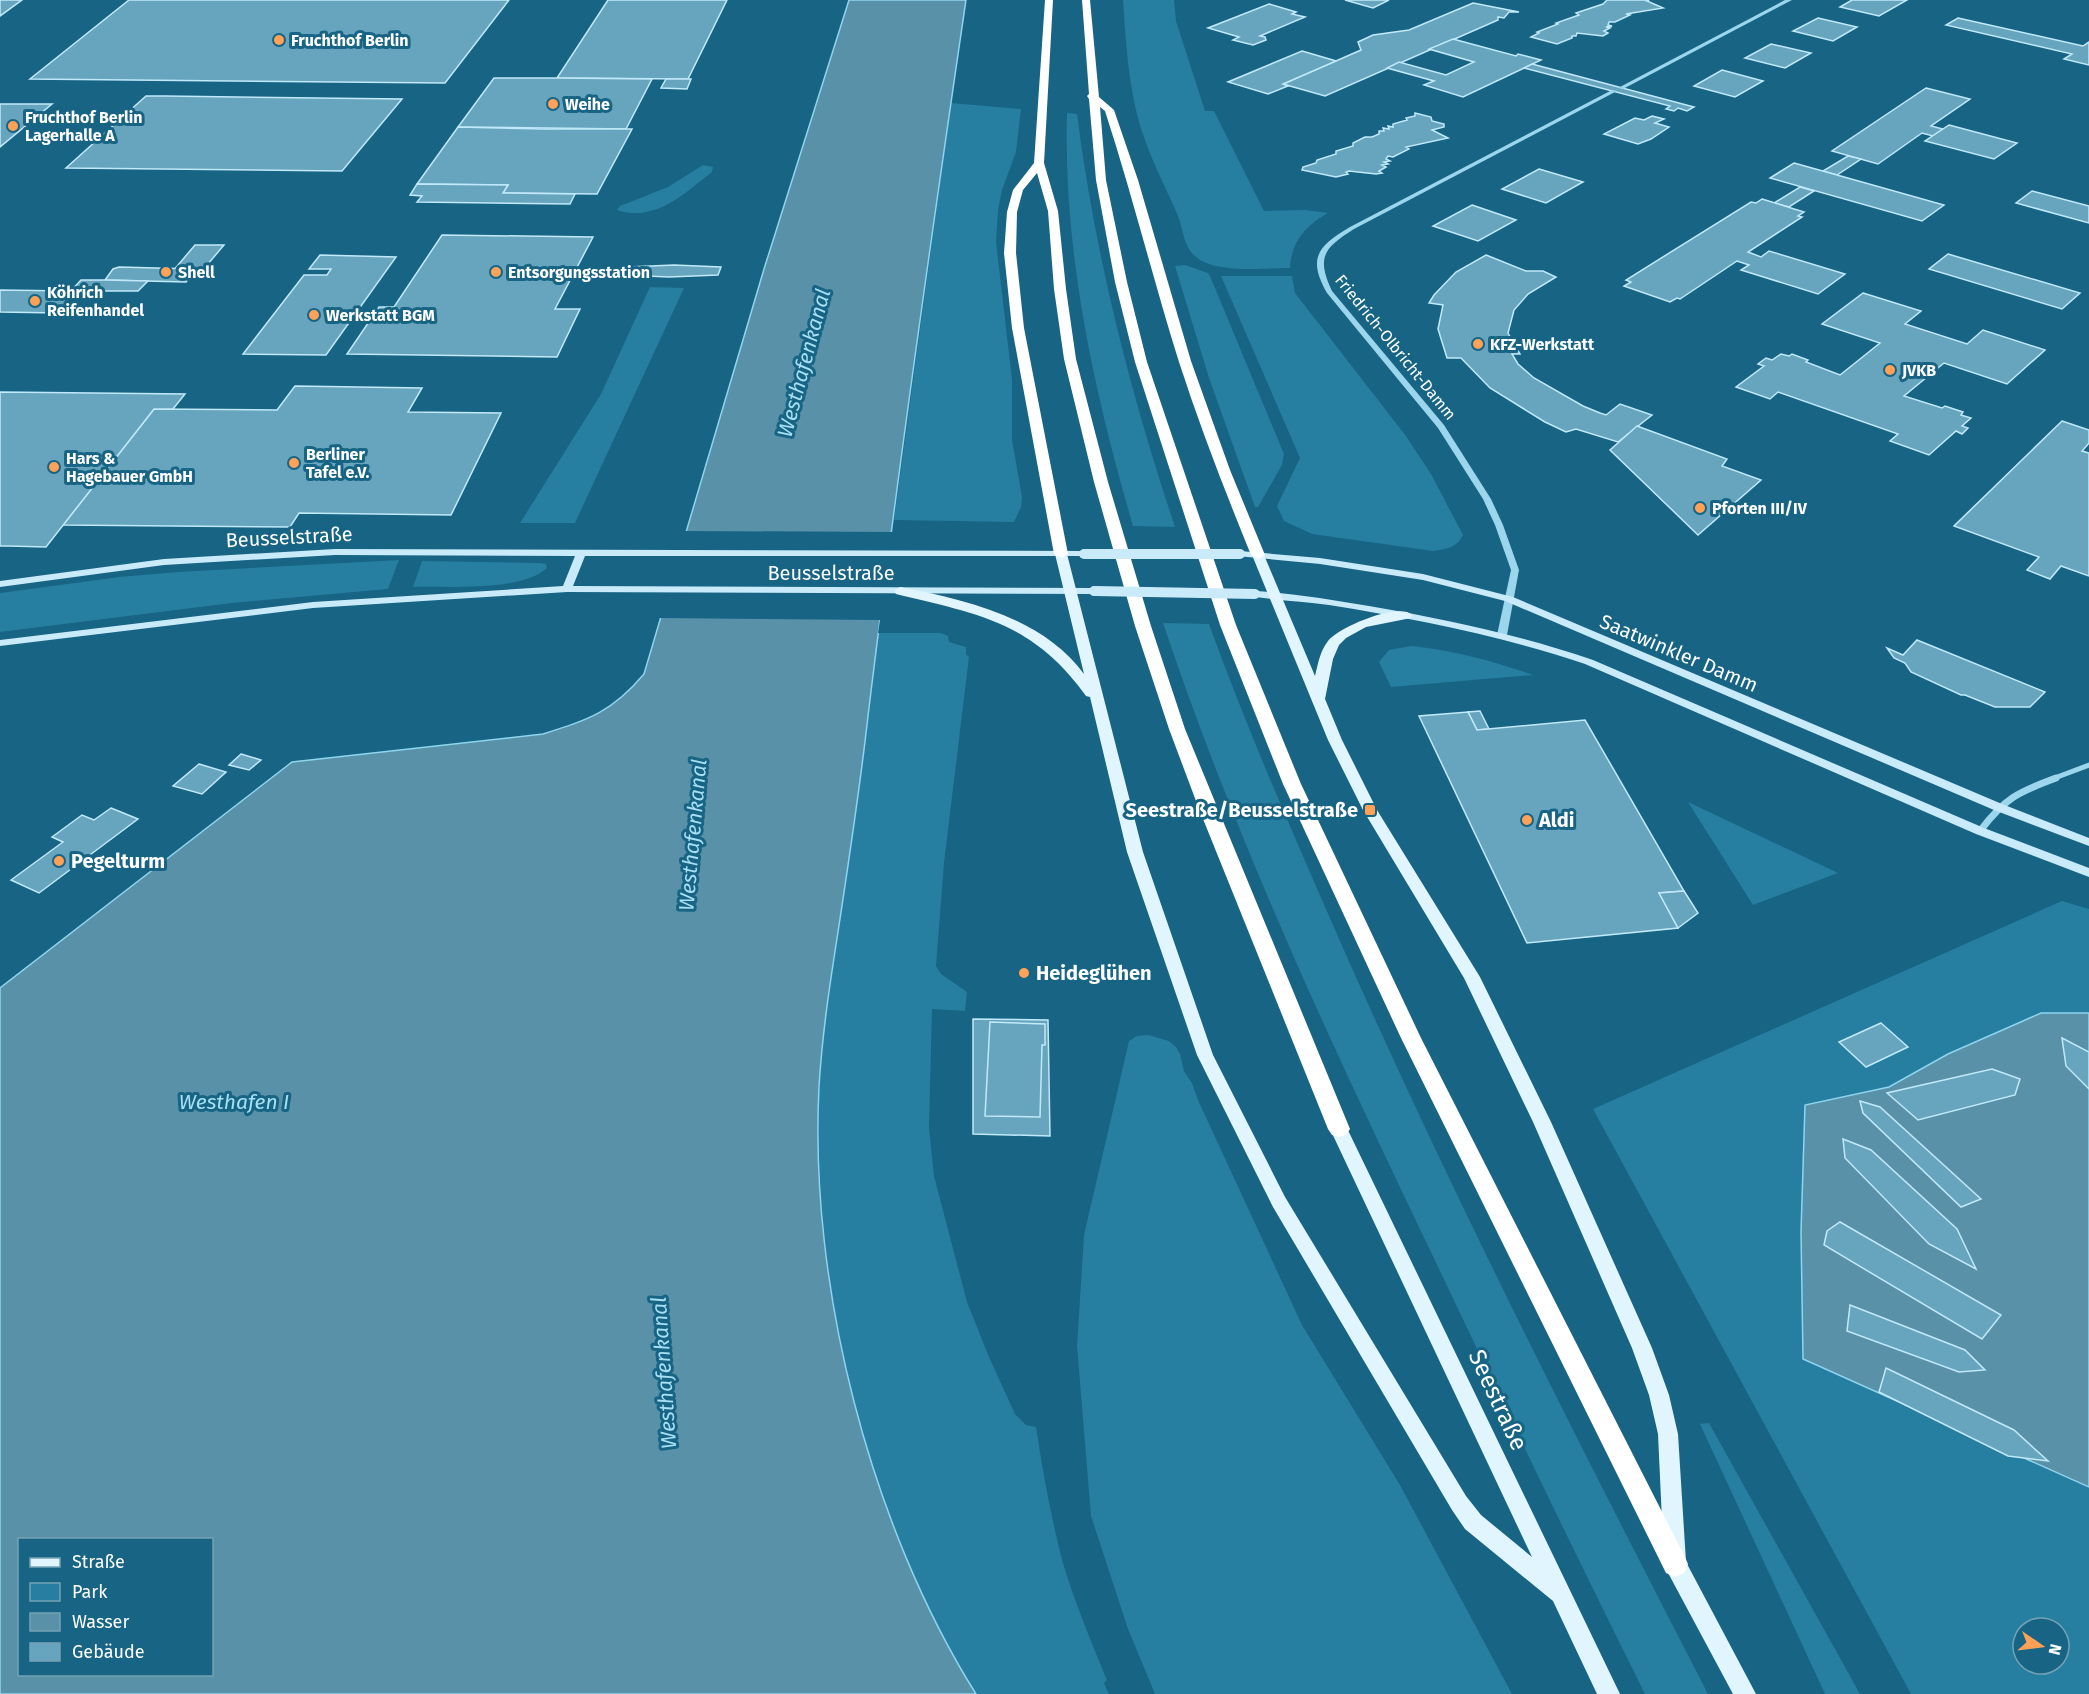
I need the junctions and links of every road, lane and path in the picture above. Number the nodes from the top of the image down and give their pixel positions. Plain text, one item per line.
1 (1049, 0) edge
2 (1086, 0) edge
3 (1788, 0) edge
4 (1092, 96) junction
5 (1039, 163) junction
6 (581, 552) junction
7 (1061, 554) junction
8 (1240, 554) joint
9 (1258, 555) junction
10 (0, 584) edge
11 (567, 590) junction
12 (900, 591) junction
13 (1071, 591) junction
14 (1274, 595) junction
15 (1509, 599) junction
16 (1406, 615) junction
17 (1502, 635) junction
18 (0, 643) edge
19 (1318, 700) junction
20 (1098, 706) junction
21 (2089, 765) edge
22 (1998, 807) junction
23 (1980, 831) junction
24 (2089, 842) edge
25 (2089, 873) edge
26 (1339, 1129) joint
27 (1675, 1564) junction
28 (1560, 1593) junction
29 (1610, 1694) edge
30 (1745, 1694) edge

1 - 5 highway
2 - 4 highway
3 - 15 street, Friedrich-Olbricht-Damm
4 - 9 highway
4 - 27 highway
5 - 7 highway
5 - 26 highway
6 - 7 main road, Beusselstraße
6 - 10 main road, Beusselstraße
6 - 11 main road
7 - 8 main road, Beusselstraße, bridge
7 - 13 main road
8 - 9 main road, Saatwinkler Damm
9 - 14 main road
9 - 15 main road, Saatwinkler Damm
11 - 12 main road, Beusselstraße
11 - 18 main road, Beusselstraße
12 - 13 main road, Beusselstraße
12 - 20 main road
13 - 14 main road, Beusselstraße, bridge
13 - 20 main road
14 - 16 main road
14 - 19 main road
15 - 17 street, Friedrich-Olbricht-Damm
15 - 22 main road, Saatwinkler Damm
16 - 17 main road
16 - 19 main road
17 - 23 main road
19 - 27 main road
20 - 28 main road
21 - 22 street
22 - 23 street
22 - 24 main road, Saatwinkler Damm
23 - 25 main road
26 - 28 main road, Seestraße
27 - 30 main road
28 - 29 main road, Seestraße

